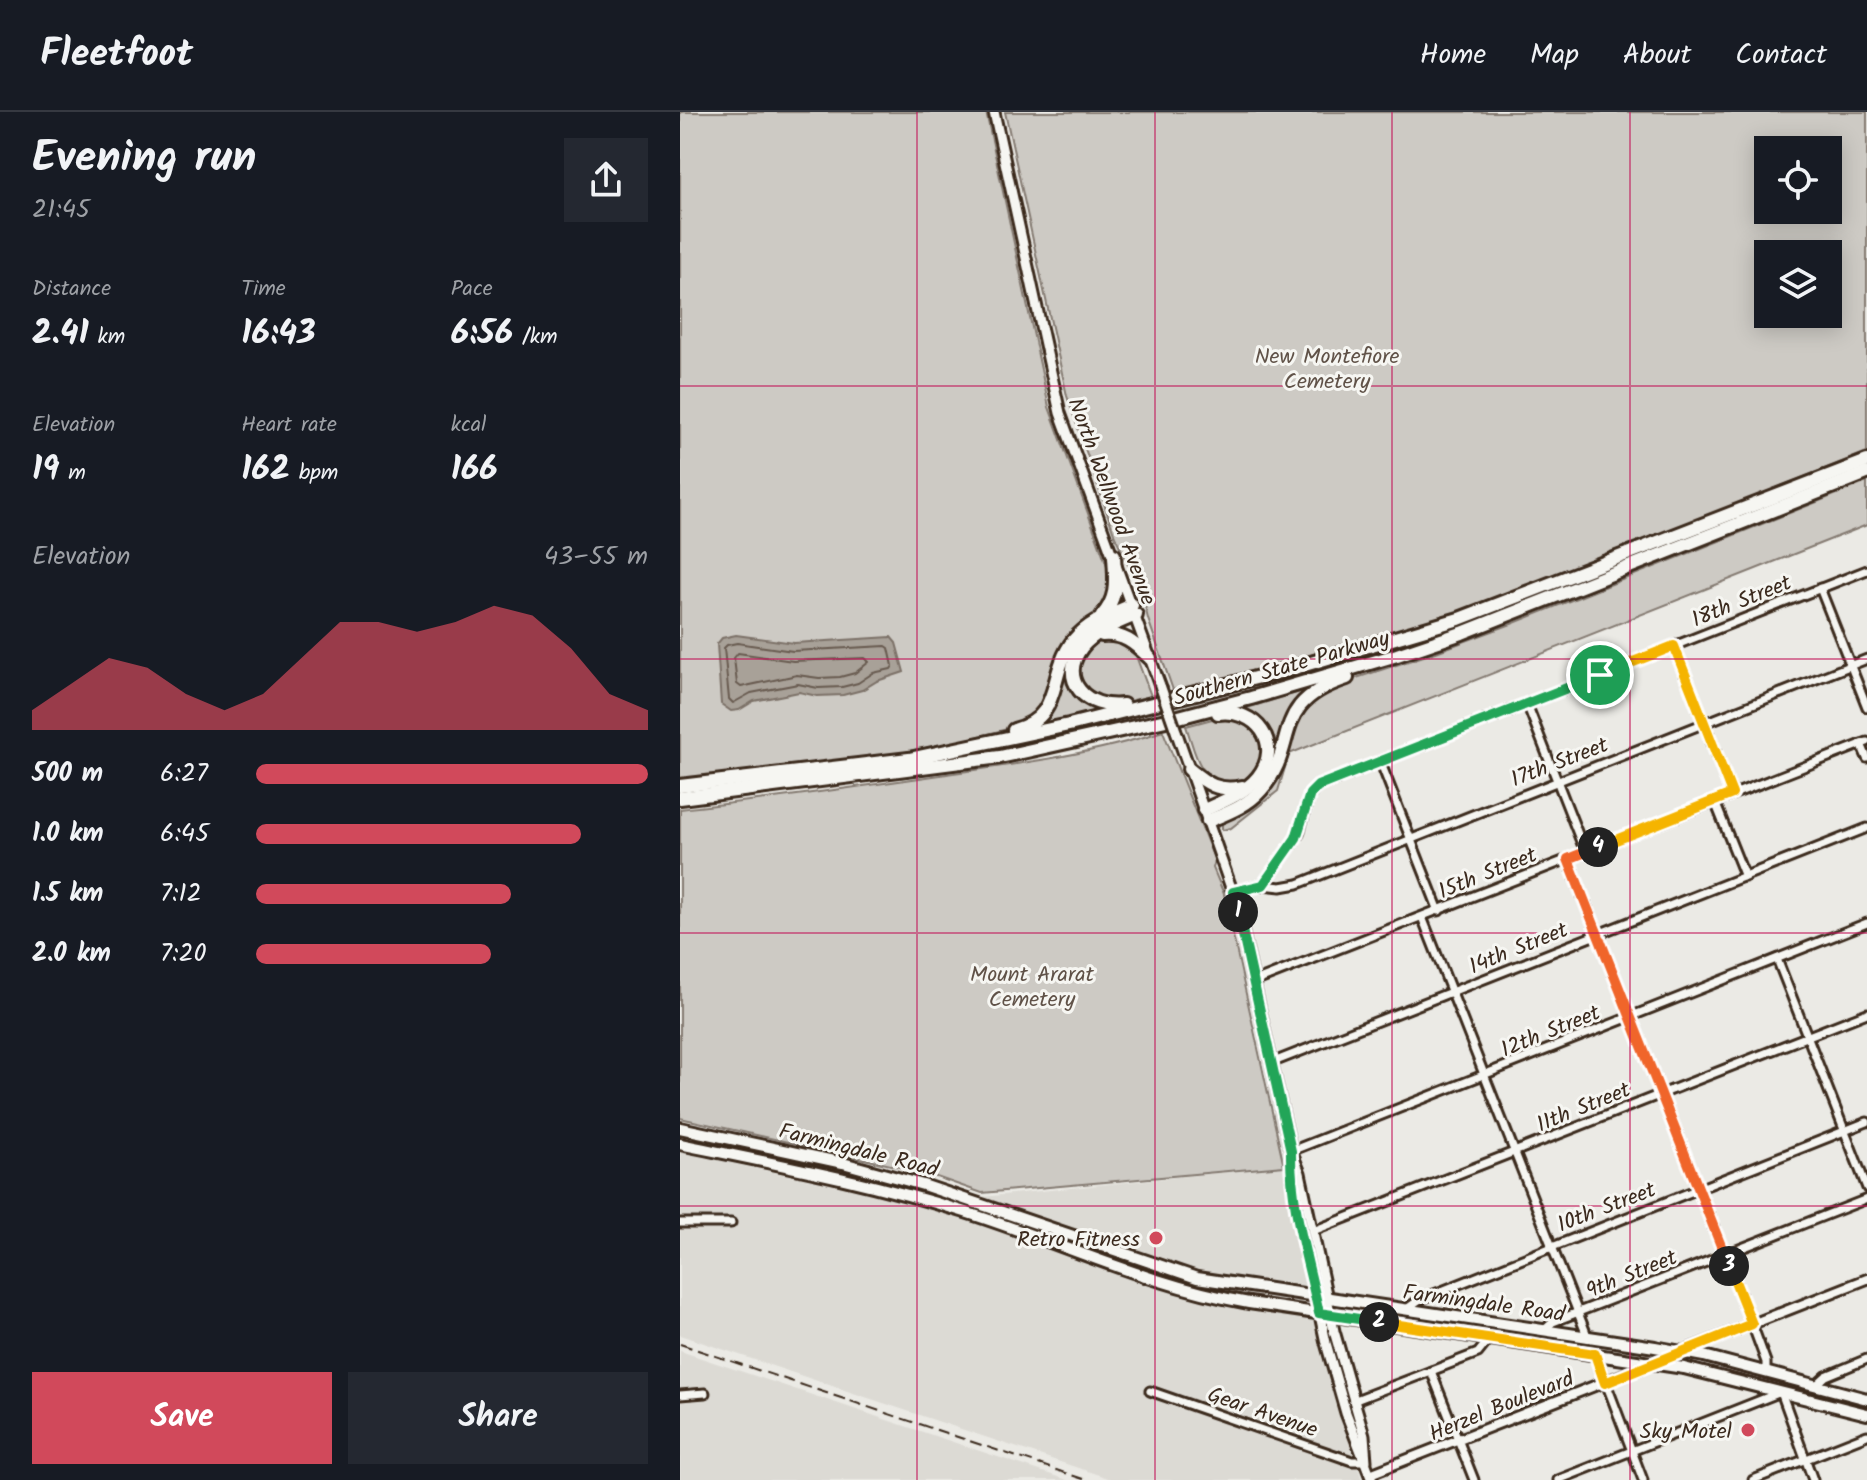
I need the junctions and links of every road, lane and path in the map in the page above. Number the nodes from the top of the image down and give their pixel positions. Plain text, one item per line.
1 (994, 112) edge
2 (1867, 461) edge
3 (1867, 473) edge
4 (1114, 555) junction
5 (1867, 570) edge
6 (1820, 588) junction
7 (1134, 610) junction
8 (1097, 621) junction
9 (1095, 636) junction
10 (1674, 646) junction
11 (1397, 655) junction
12 (1150, 658) junction
13 (1867, 659) edge
14 (1851, 666) junction
15 (1182, 697) junction
16 (1527, 704) junction
17 (1867, 707) edge
18 (1704, 723) junction
19 (1175, 725) junction
20 (1864, 743) edge
21 (982, 744) junction
22 (1867, 758) edge
23 (1380, 761) junction
24 (1189, 769) junction
25 (1557, 782) junction
26 (1249, 785) junction
27 (680, 786) edge
28 (1732, 794) junction
29 (680, 798) edge
30 (1715, 802) junction
31 (1206, 816) junction
32 (1867, 828) edge
33 (1411, 839) junction
34 (1585, 852) junction
35 (1568, 859) junction
36 (1745, 877) junction
37 (1263, 885) junction
38 (1233, 892) junction
39 (1439, 911) junction
40 (1422, 917) junction
41 (1867, 923) edge
42 (1597, 935) junction
43 (1777, 959) junction
44 (1254, 982) junction
45 (1451, 993) junction
46 (1867, 1013) edge
47 (1630, 1017) junction
48 (1808, 1036) junction
49 (1271, 1063) junction
50 (1484, 1075) junction
51 (1661, 1095) junction
52 (1867, 1122) edge
53 (680, 1130) edge
54 (1845, 1131) junction
55 (680, 1144) edge
56 (1291, 1151) junction
57 (1515, 1152) junction
58 (1867, 1188) edge
59 (1698, 1189) junction
60 (1867, 1199) edge
61 (680, 1223) edge
62 (731, 1223) dead end
63 (1313, 1231) junction
64 (1552, 1246) junction
65 (1725, 1255) junction
66 (1867, 1279) edge
67 (1322, 1298) junction
68 (1405, 1310) junction
69 (1578, 1313) junction
70 (1325, 1314) junction
71 (1752, 1324) junction
72 (1543, 1331) junction
73 (1490, 1338) junction
74 (1588, 1338) junction
75 (1681, 1352) junction
76 (1595, 1354) junction
77 (1867, 1359) edge
78 (1655, 1363) junction
79 (1431, 1371) junction
80 (1766, 1373) junction
81 (1605, 1383) junction
82 (1815, 1386) junction
83 (1150, 1391) dead end
84 (1781, 1392) junction
85 (705, 1393) dead end
86 (680, 1395) edge
87 (1867, 1399) edge
88 (1353, 1401) junction
89 (1867, 1414) edge
90 (1867, 1435) edge
91 (1459, 1441) junction
92 (1632, 1451) junction
93 (1805, 1459) junction
94 (1366, 1461) junction
95 (1371, 1477) edge
96 (1474, 1480) edge
97 (1558, 1480) edge
98 (1643, 1480) edge
99 (1753, 1480) edge
100 (1813, 1480) edge

1 - 4 main road, North Wellwood Avenue
2 - 15 highway, Southern State Parkway
3 - 11 highway, Southern State Parkway
4 - 7 main road, North Wellwood Avenue
4 - 8 highway
5 - 6 street, 18th Street
6 - 10 street, 18th Street
6 - 14 street
7 - 8 highway
7 - 9 highway
7 - 12 main road, North Wellwood Avenue
8 - 21 highway
9 - 12 highway
9 - 15 highway
10 - 16 street, 18th Street
10 - 18 street
11 - 19 highway, Southern State Parkway
11 - 31 highway
12 - 19 main road, North Wellwood Avenue, bridge
13 - 14 street, 17th Street
14 - 17 street
14 - 18 street, 17th Street
15 - 21 highway, Southern State Parkway
16 - 23 street, 18th Street
16 - 25 street
18 - 25 street, 17th Street
18 - 28 street
19 - 24 main road, North Wellwood Avenue
19 - 26 highway
19 - 29 highway, Southern State Parkway
20 - 22 street
20 - 28 street, 15th Street
21 - 27 highway, Southern State Parkway
23 - 33 street
23 - 37 street, 18th Street
24 - 26 highway
24 - 31 main road, North Wellwood Avenue
25 - 33 street, 17th Street
25 - 34 street
26 - 31 highway
28 - 30 street, 15th Street
30 - 34 street, 15th Street
30 - 36 street
31 - 38 main road, North Wellwood Avenue
32 - 36 street, 14th Street
33 - 37 street, 17th Street
33 - 39 street
34 - 35 street, 15th Street
35 - 39 street, 15th Street
35 - 42 street
36 - 42 street, 14th Street
37 - 38 street
38 - 44 main road, North Wellwood Avenue
39 - 40 street, 15th Street
40 - 44 street, 15th Street
40 - 45 street
41 - 43 street, 12th Street
42 - 45 street, 14th Street
42 - 47 street
43 - 47 street, 12th Street
43 - 48 street
44 - 49 main road, North Wellwood Avenue
45 - 49 street, 14th Street
45 - 50 street
46 - 48 street, 11th Street
47 - 50 street, 12th Street
47 - 51 street
48 - 51 street, 11th Street
48 - 54 street
49 - 56 main road, North Wellwood Avenue
50 - 56 street, 12th Street
50 - 57 street
51 - 57 street, 11th Street
51 - 59 street
52 - 54 street, 10th Street
53 - 67 main road, Farmingdale Road
54 - 58 street
54 - 59 street, 10th Street
55 - 70 main road, Farmingdale Road
56 - 63 main road
56 - 67 main road
57 - 63 street, 11th Street
57 - 64 street
59 - 64 street, 10th Street
59 - 65 street
60 - 65 street, 9th Street
61 - 62 street
63 - 67 main road
64 - 68 street, 10th Street
64 - 69 street
65 - 69 street, 9th Street
65 - 71 street
66 - 71 street, Herzel Boulevard
67 - 68 main road, Farmingdale Road
67 - 70 main road
68 - 72 main road, Farmingdale Road
69 - 72 street, 9th Street
69 - 74 street
70 - 73 main road, Farmingdale Road
70 - 88 main road
70 - 94 main road
71 - 75 street, Herzel Boulevard
71 - 80 street
72 - 74 main road, Farmingdale Road
73 - 76 main road, Farmingdale Road
73 - 79 street
74 - 75 main road, Farmingdale Road
75 - 78 street, Herzel Boulevard
75 - 80 main road, Farmingdale Road
76 - 78 main road, Farmingdale Road
76 - 81 street
77 - 82 street
78 - 81 street, Herzel Boulevard
78 - 84 main road, Farmingdale Road
79 - 88 street
79 - 91 street
80 - 82 main road, Farmingdale Road
81 - 91 street, Herzel Boulevard
81 - 92 street
82 - 87 main road, Farmingdale Road
83 - 94 street, Gear Avenue
84 - 89 main road, Farmingdale Road
84 - 92 street
84 - 93 street
85 - 86 street
88 - 94 main road
90 - 93 street
91 - 95 street, Herzel Boulevard
91 - 96 street
92 - 97 street
92 - 98 street
93 - 99 street
93 - 100 street
94 - 95 main road

